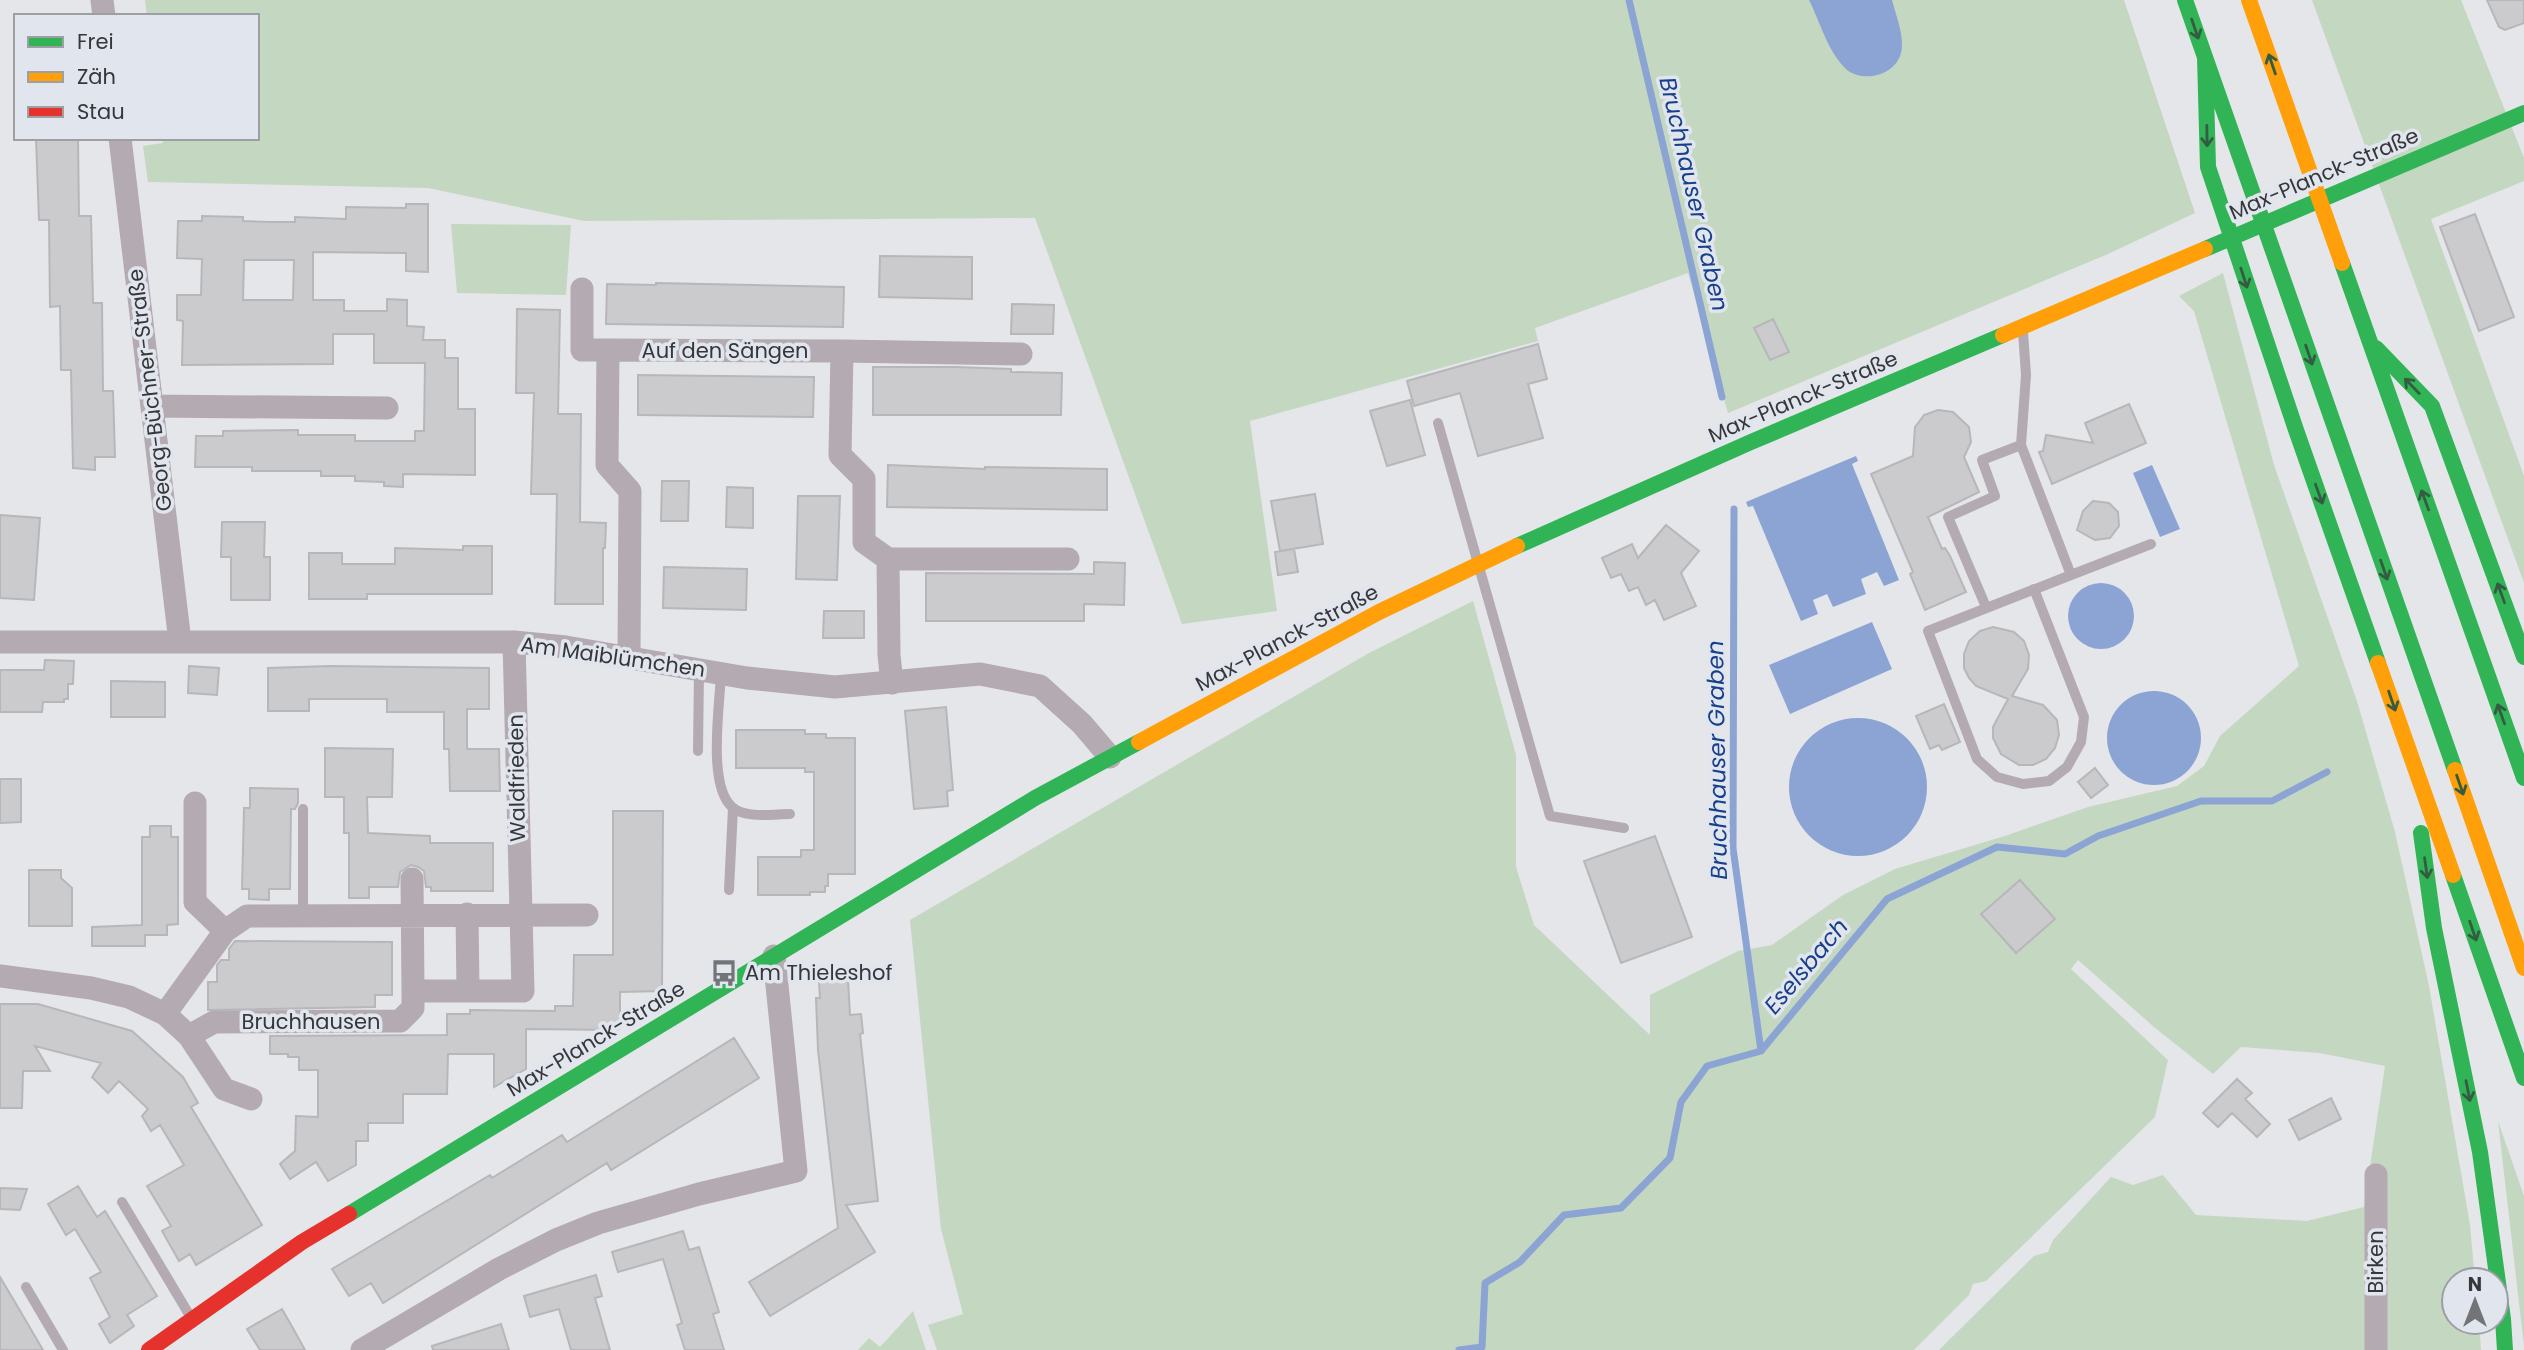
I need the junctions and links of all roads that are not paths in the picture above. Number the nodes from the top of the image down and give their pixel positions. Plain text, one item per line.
1 (2185, 0) edge
2 (2249, 0) edge
3 (2205, 57) junction
4 (2524, 113) edge
5 (120, 140) edge
6 (582, 289) dead end
7 (2023, 325) junction
8 (2368, 339) junction
9 (608, 350) junction
10 (842, 351) junction
11 (1021, 354) dead end
12 (152, 406) junction
13 (387, 408) dead end
14 (1438, 423) dead end
15 (2021, 445) junction
16 (2151, 544) dead end
17 (888, 559) junction
18 (1068, 559) dead end
19 (1478, 563) junction
20 (2071, 575) junction
21 (2034, 589) junction
22 (1986, 607) junction
23 (0, 642) edge
24 (180, 642) junction
25 (514, 642) junction
26 (629, 657) junction
27 (2524, 657) edge
28 (710, 671) junction
29 (892, 683) junction
30 (698, 751) dead end
31 (2410, 751) junction
32 (1110, 757) junction
33 (2524, 778) edge
34 (195, 803) dead end
35 (303, 808) dead end
36 (733, 808) junction
37 (790, 814) dead end
38 (1624, 828) dead end
39 (412, 879) dead end
40 (729, 890) dead end
41 (413, 914) junction
42 (467, 914) junction
43 (521, 915) junction
44 (587, 915) dead end
45 (303, 916) junction
46 (225, 932) junction
47 (774, 957) junction
48 (2524, 968) edge
49 (0, 976) edge
50 (413, 991) junction
51 (468, 991) junction
52 (165, 1014) junction
53 (189, 1036) junction
54 (2524, 1078) edge
55 (251, 1099) dead end
56 (2376, 1175) dead end
57 (122, 1202) dead end
58 (26, 1287) dead end
59 (191, 1319) junction
60 (63, 1350) edge
61 (149, 1350) edge
62 (362, 1350) edge
63 (2376, 1350) edge
64 (2505, 1350) edge

1 -> 3 main road
8 -> 2 main road
3 -> 31 main road
3 -> 48 main road
4 - 7 main road, Max-Planck-Straße
5 - 12 street, Georg-Büchner-Straße
6 - 9 street, Auf den Sängen
7 - 15 lane
7 - 19 main road, Max-Planck-Straße
27 -> 8 main road
33 -> 8 main road
9 - 10 street, Auf den Sängen
9 - 26 street
10 - 11 street, Auf den Sängen
10 - 17 street
12 - 13 street
12 - 24 street, Georg-Büchner-Straße
14 - 19 lane
15 - 20 lane
15 - 22 lane
16 - 20 lane
17 - 18 street
17 - 29 street
19 - 32 main road, Max-Planck-Straße
19 - 38 lane
20 - 21 lane
21 - 22 lane
21 - 22 lane
23 - 24 street, Am Maiblümchen
24 - 25 street, Am Maiblümchen
25 - 26 street, Am Maiblümchen
25 - 43 street, Waldfrieden
26 - 28 street, Am Maiblümchen
28 - 29 street, Am Maiblümchen
28 - 30 lane
28 - 36 lane
29 - 32 street, Am Maiblümchen
31 -> 54 main road
31 -> 64 main road
32 - 47 main road, Max-Planck-Straße
34 - 46 street
35 - 45 lane
36 - 37 lane
36 - 40 lane
39 - 41 street
41 - 42 street
41 - 45 street
41 - 50 street
42 - 43 street
42 - 51 street
43 - 44 street
43 - 51 street, Waldfrieden
45 - 46 street
46 - 52 street
47 - 59 main road, Max-Planck-Straße
47 - 62 street
49 - 52 street
50 - 51 street, Waldfrieden
50 - 53 street, Bruchhausen
52 - 53 street
53 - 55 street
56 - 63 street, Birken
57 - 59 lane
58 - 60 lane
59 - 61 main road, Max-Planck-Straße

